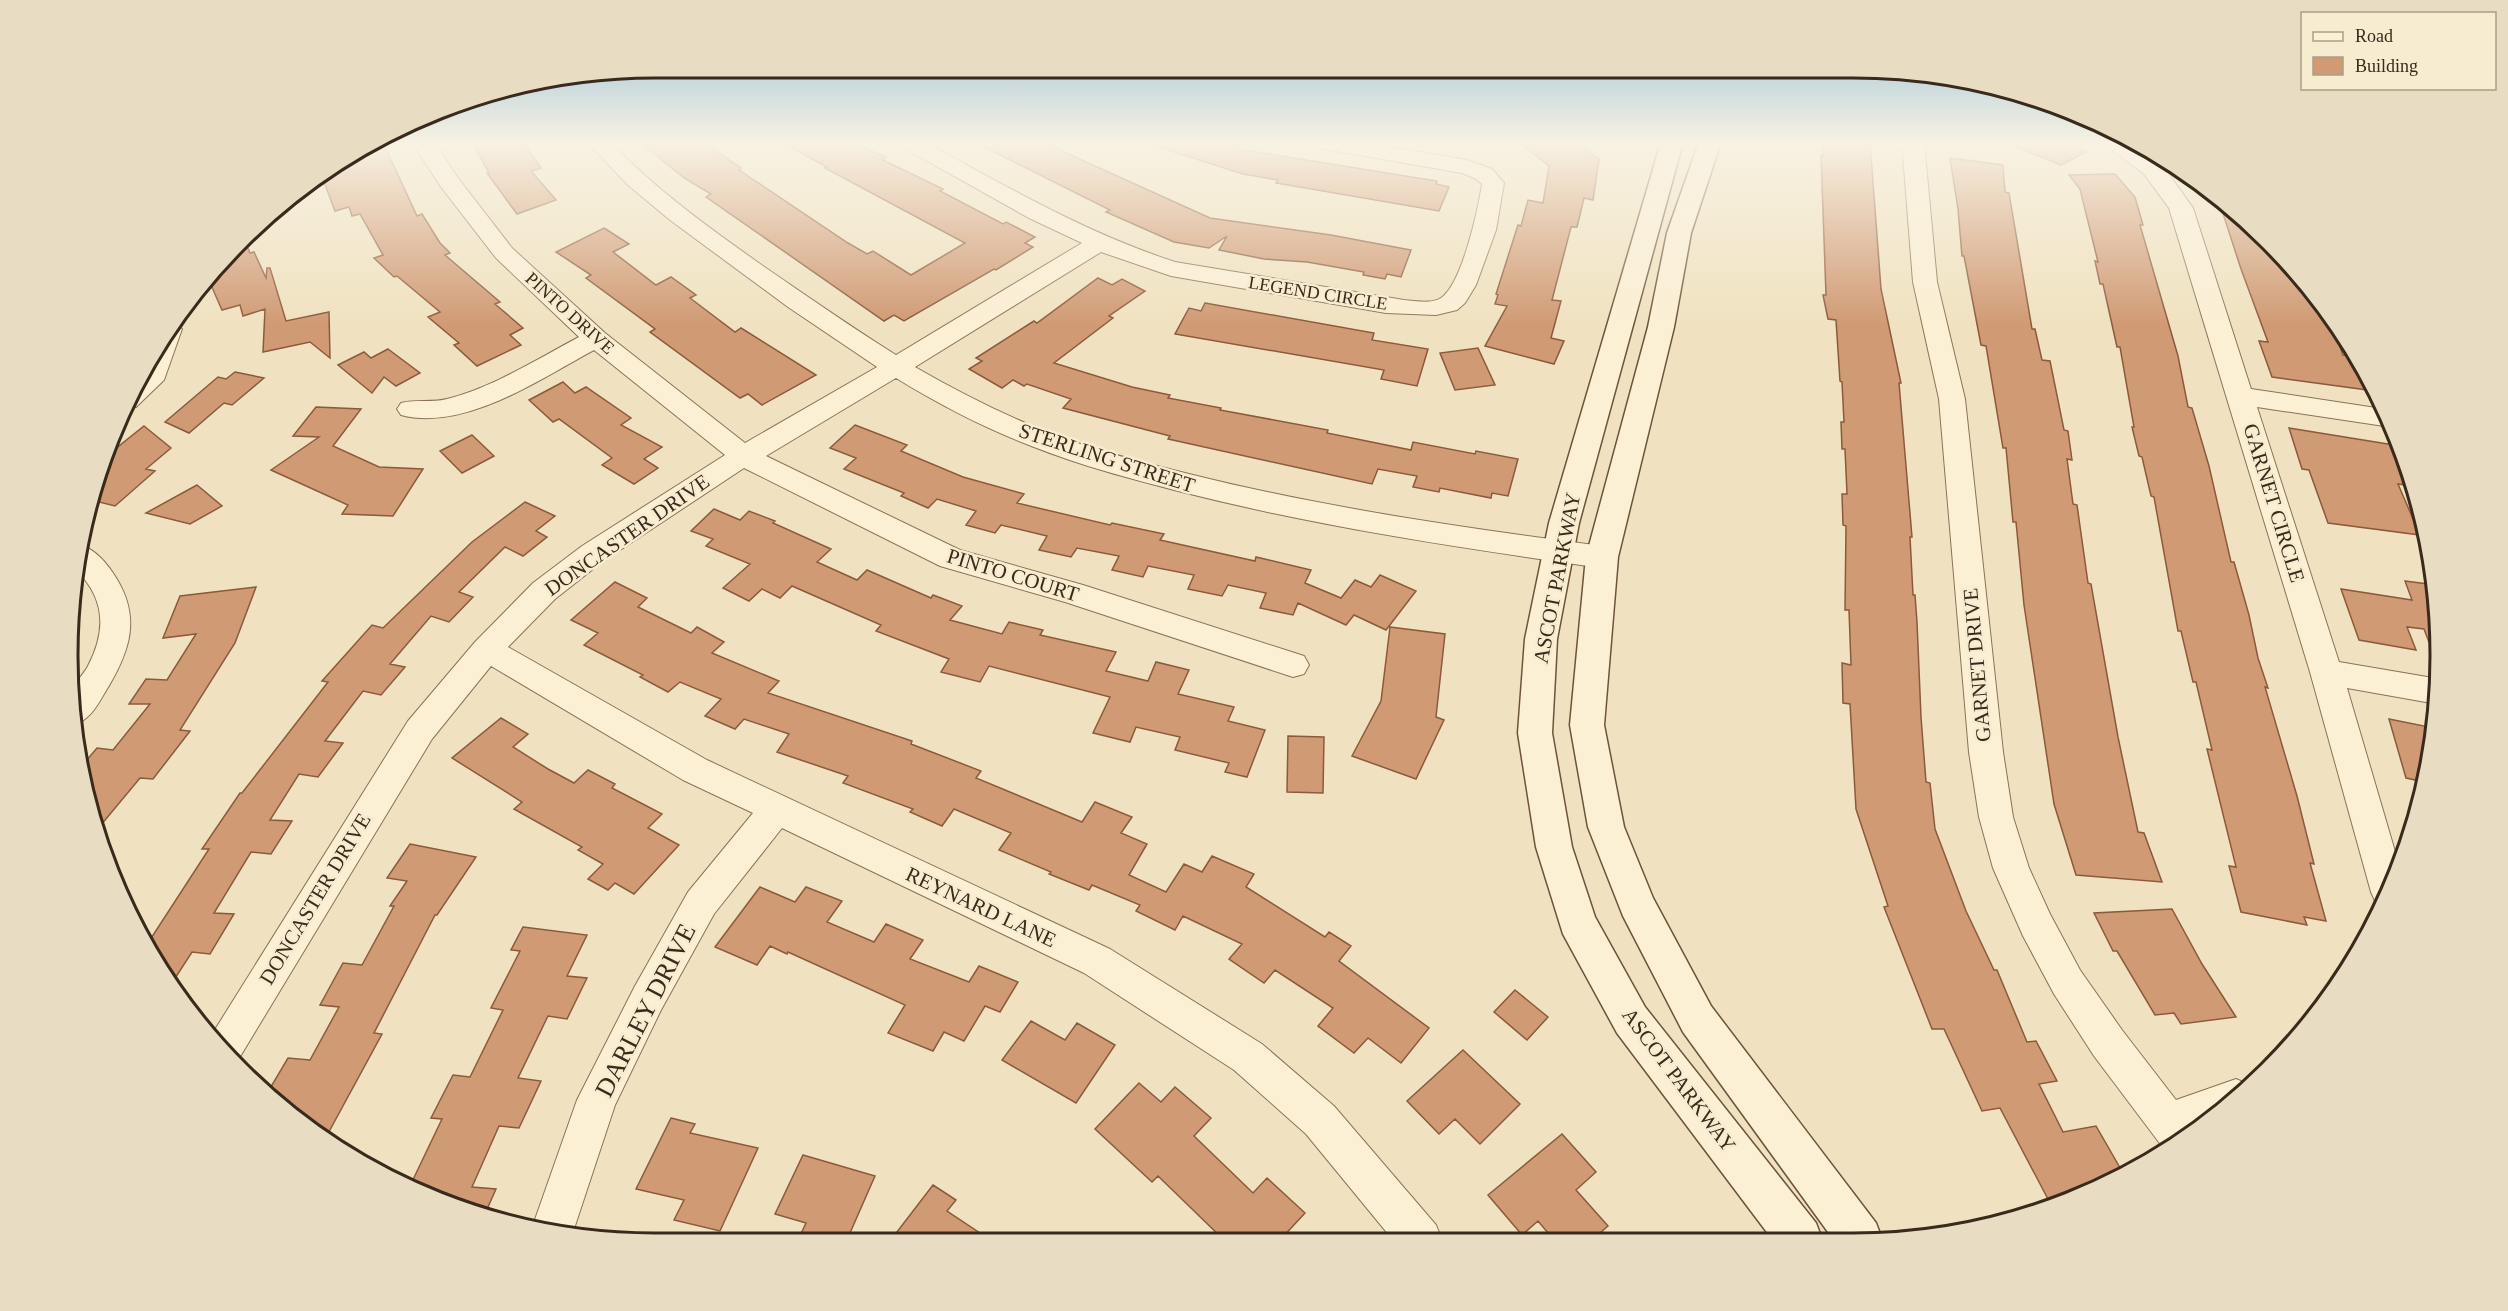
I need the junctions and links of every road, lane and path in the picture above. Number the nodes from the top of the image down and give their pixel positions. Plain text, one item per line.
1 (465, 203) edge
2 (665, 203) edge
3 (1024, 203) edge
4 (1492, 203) edge
5 (1655, 203) edge
6 (1689, 203) edge
7 (1918, 203) edge
8 (2178, 203) edge
9 (1099, 243) junction
10 (596, 339) junction
11 (159, 360) edge
12 (897, 366) junction
13 (148, 381) edge
14 (2240, 396) junction
15 (410, 409) dead end
16 (2378, 416) edge
17 (745, 457) junction
18 (1559, 551) junction
19 (1602, 557) junction
20 (86, 562) edge
21 (486, 650) junction
22 (1293, 665) dead end
23 (2326, 672) junction
24 (2429, 690) edge
25 (80, 703) edge
26 (776, 810) junction
27 (2385, 878) edge
28 (228, 1043) edge
29 (2196, 1120) edge
30 (2175, 1131) edge
31 (555, 1224) edge
32 (1414, 1233) edge
33 (1795, 1233) edge
34 (1855, 1233) edge

1 - 10 street, PINTO DRIVE
2 - 12 street, STERLING STREET
3 - 9 street, LEGEND CIRCLE
4 - 9 street, LEGEND CIRCLE
5 - 18 main road, ASCOT PARKWAY
6 - 19 main road, ASCOT PARKWAY
7 - 30 street, GARNET DRIVE
8 - 14 street, GARNET CIRCLE
9 - 12 street, DONCASTER DRIVE
10 - 15 street
10 - 17 street, PINTO DRIVE
11 - 13 street
12 - 17 street, DONCASTER DRIVE
12 - 18 street, STERLING STREET
14 - 16 street
14 - 23 street, GARNET CIRCLE
17 - 21 street, DONCASTER DRIVE
17 - 22 street, PINTO COURT
18 - 19 street, STERLING STREET
18 - 33 main road, ASCOT PARKWAY
19 - 34 main road, ASCOT PARKWAY
20 - 25 street
21 - 26 street, REYNARD LANE
21 - 28 street, DONCASTER DRIVE
23 - 24 street
23 - 27 street, GARNET CIRCLE
26 - 31 street, DARLEY DRIVE
26 - 32 street, REYNARD LANE
29 - 30 street

